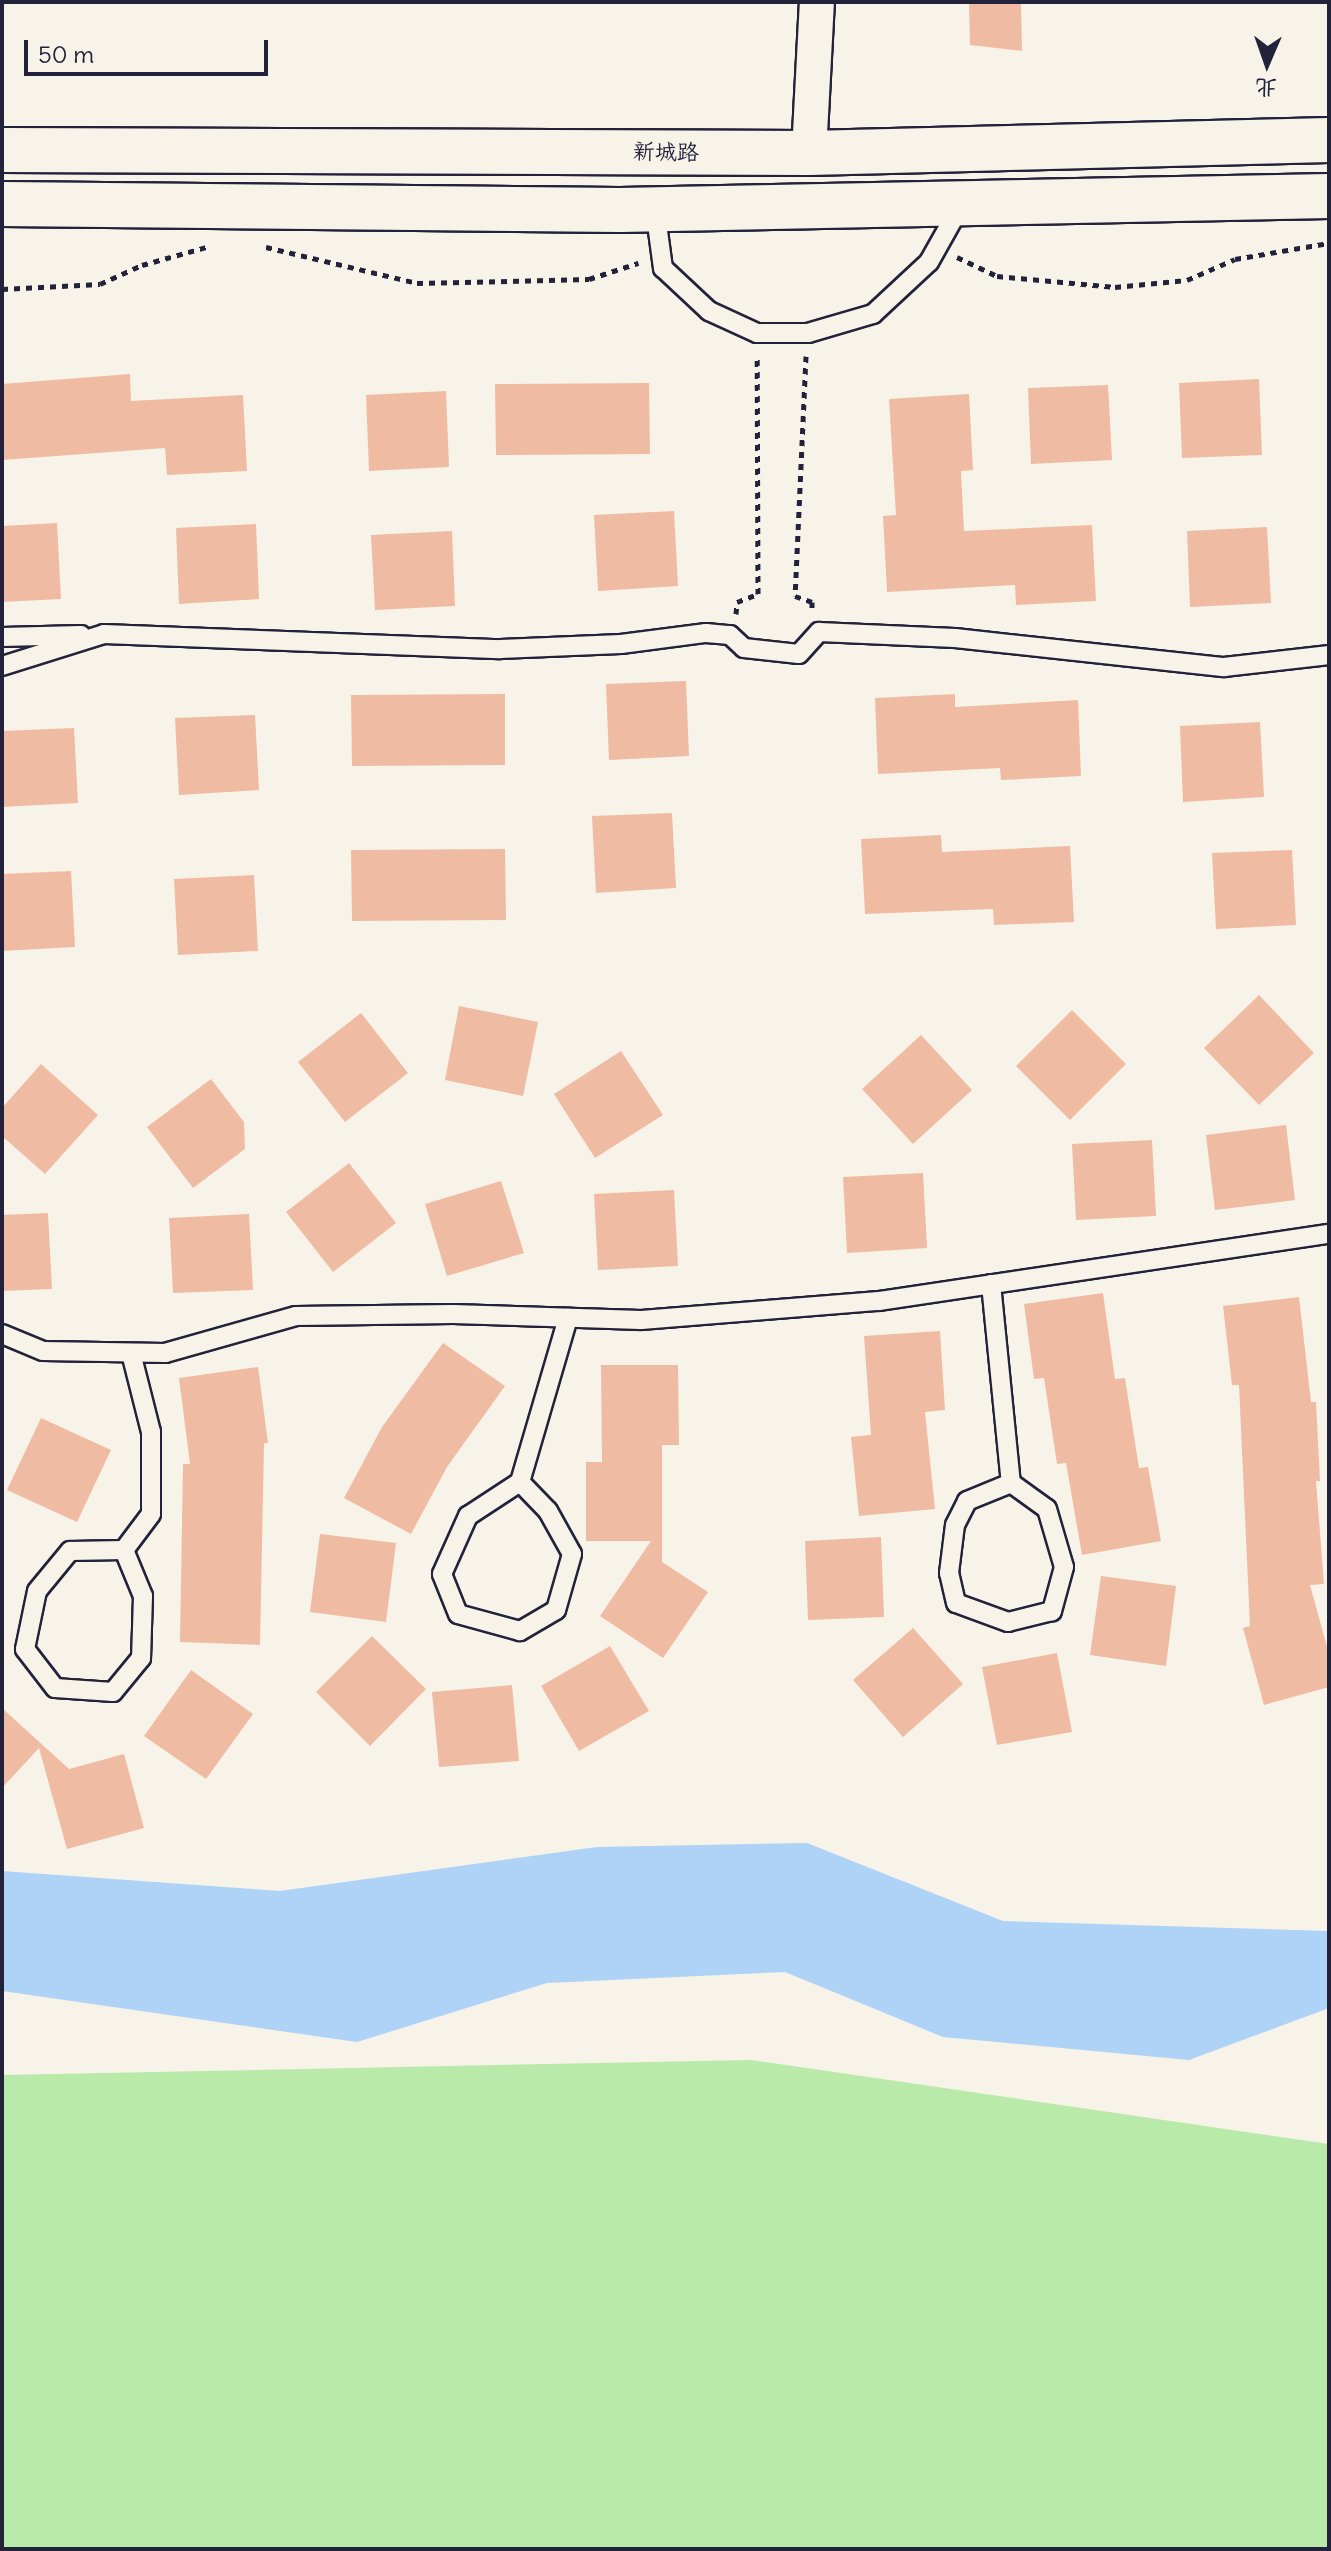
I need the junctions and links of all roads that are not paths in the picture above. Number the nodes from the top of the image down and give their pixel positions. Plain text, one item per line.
1 (817, 2) edge
2 (1329, 140) edge
3 (2, 150) edge
4 (809, 153) junction
5 (1329, 196) edge
6 (2, 204) edge
7 (961, 205) junction
8 (655, 209) junction
9 (104, 634) junction
10 (2, 637) edge
11 (1329, 655) edge
12 (2, 666) edge
13 (1329, 1234) edge
14 (991, 1284) junction
15 (568, 1318) junction
16 (2, 1334) edge
17 (131, 1353) junction
18 (520, 1482) junction
19 (1011, 1483) junction
20 (124, 1550) junction

1 - 4 street
2 - 4 main road, 新城路
3 - 4 main road, 新城路
5 - 7 main road
6 - 8 main road
7 - 8 main road
7 - 8 lane
9 - 10 lane
9 - 11 lane
9 - 12 lane
13 - 14 lane
14 - 15 lane
14 - 19 lane
15 - 17 lane
15 - 18 lane
16 - 17 lane
17 - 20 lane
18 - 18 lane
19 - 19 lane
20 - 20 lane

